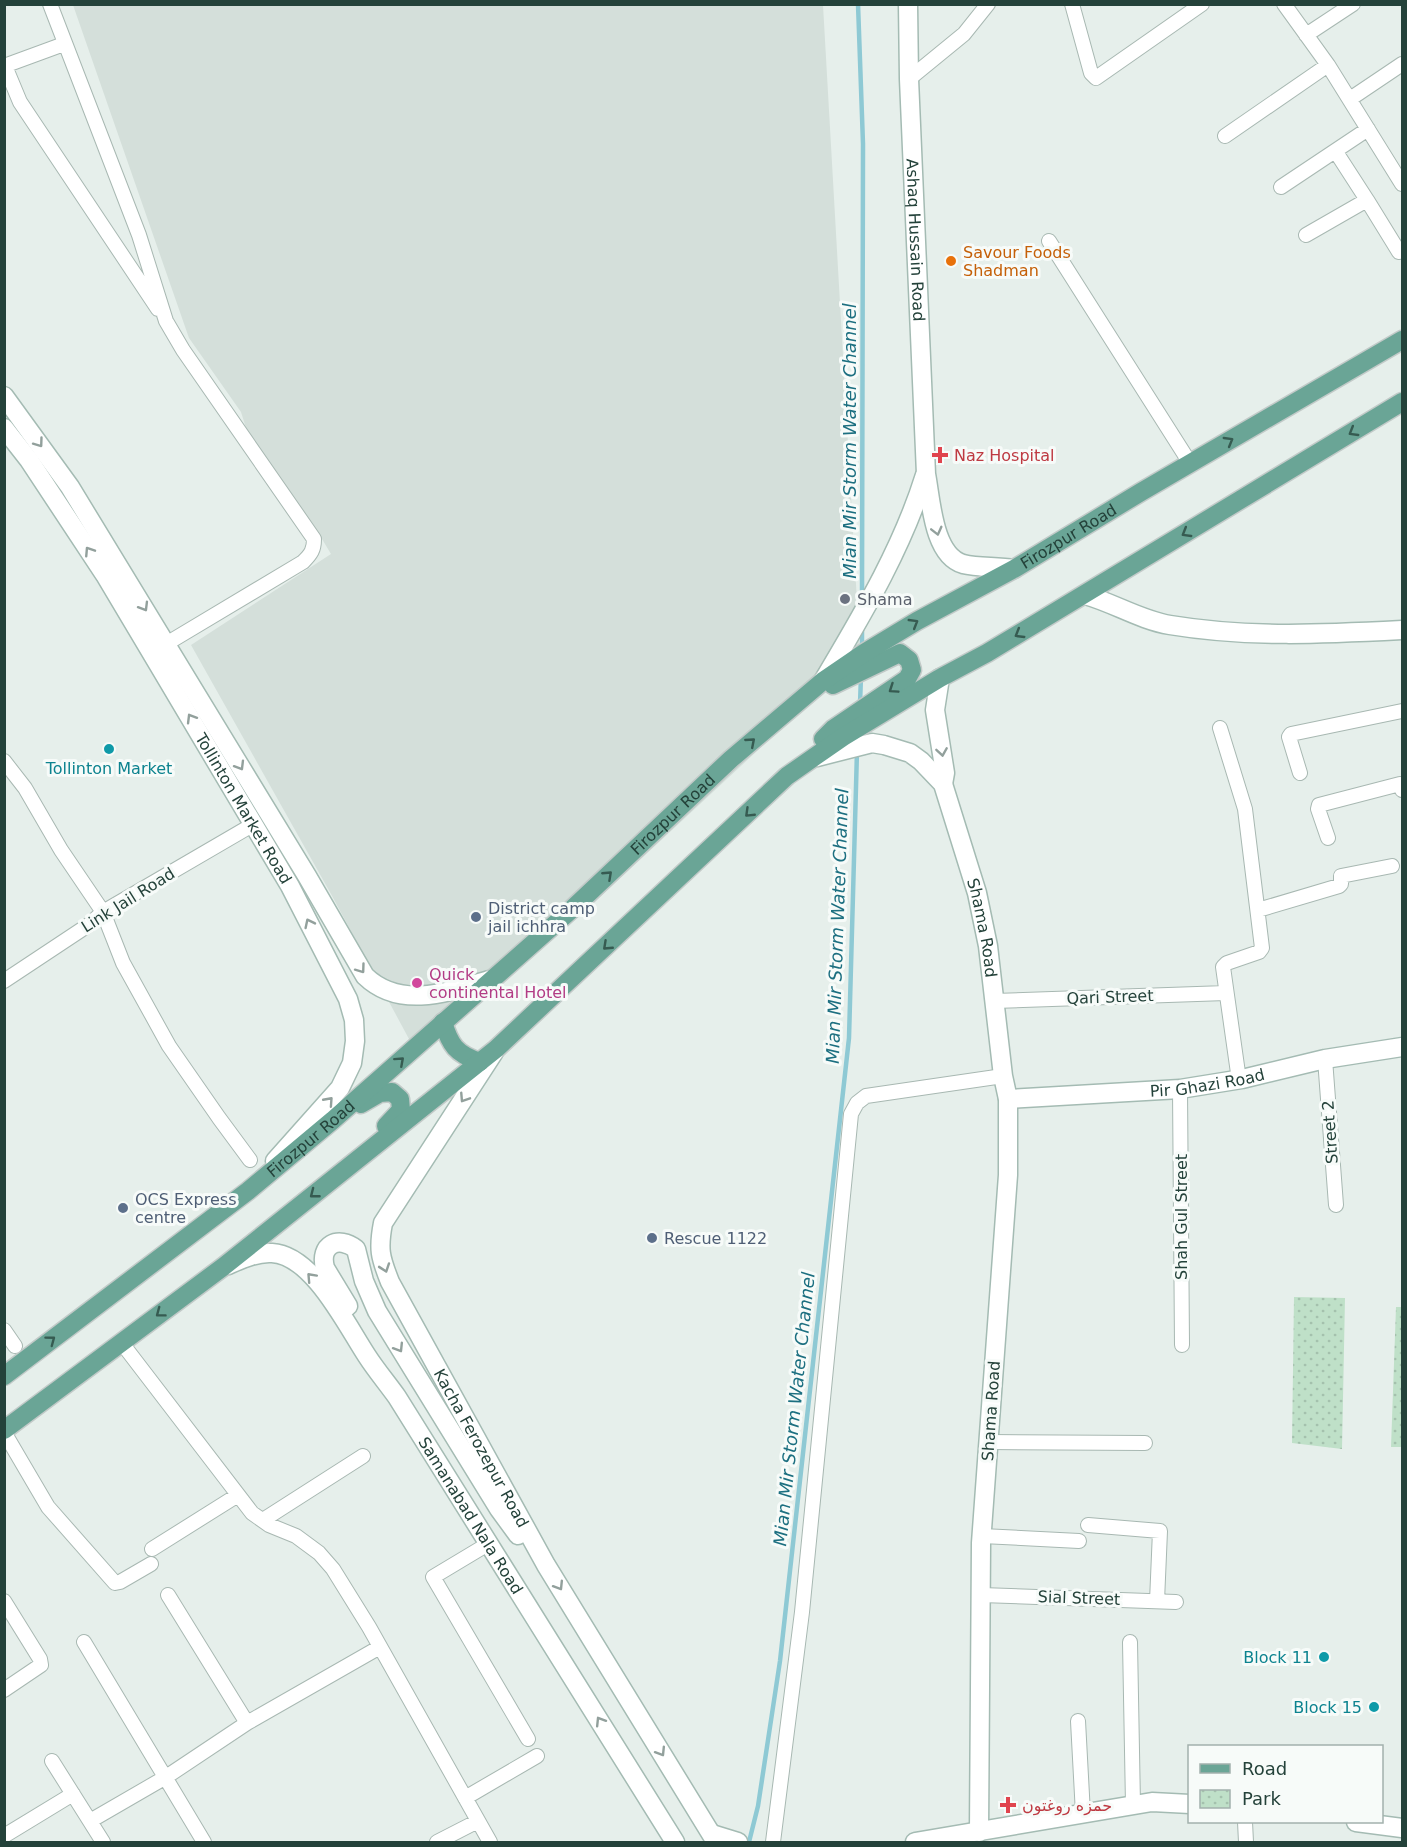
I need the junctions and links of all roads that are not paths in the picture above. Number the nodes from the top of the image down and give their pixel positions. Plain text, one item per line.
1 (50, 4) edge
2 (908, 4) edge
3 (988, 4) edge
4 (1072, 4) edge
5 (1202, 4) edge
6 (1284, 4) edge
7 (1353, 4) edge
8 (1306, 35) junction
9 (64, 44) junction
10 (1402, 64) edge
11 (1328, 65) junction
12 (5, 66) edge
13 (909, 79) junction
14 (1350, 99) junction
15 (1368, 129) junction
16 (1225, 136) dead end
17 (1336, 152) junction
18 (1402, 184) edge
19 (1281, 187) dead end
20 (1366, 200) junction
21 (1306, 235) dead end
22 (1049, 241) dead end
23 (1402, 250) edge
24 (166, 321) junction
25 (1402, 340) edge
26 (4, 396) edge
27 (1402, 402) edge
28 (4, 428) edge
29 (1190, 463) junction
30 (926, 474) junction
31 (1014, 569) junction
32 (1085, 595) junction
33 (1402, 630) edge
34 (166, 644) junction
35 (840, 661) junction
36 (940, 678) junction
37 (796, 703) junction
38 (1402, 711) edge
39 (1220, 728) dead end
40 (845, 743) junction
41 (4, 761) edge
42 (1300, 773) dead end
43 (787, 777) junction
44 (943, 784) junction
45 (1402, 789) edge
46 (254, 824) junction
47 (1328, 838) dead end
48 (1392, 866) dead end
49 (307, 876) junction
50 (290, 886) junction
51 (1258, 909) junction
52 (103, 912) junction
53 (489, 980) junction
54 (4, 981) edge
55 (1226, 993) junction
56 (994, 1001) junction
57 (443, 1022) junction
58 (1402, 1047) edge
59 (496, 1049) junction
60 (1325, 1059) junction
61 (480, 1062) junction
62 (1003, 1076) junction
63 (1239, 1080) junction
64 (1180, 1089) junction
65 (1008, 1099) junction
66 (333, 1120) junction
67 (250, 1160) dead end
68 (334, 1178) junction
69 (248, 1191) junction
70 (1336, 1205) dead end
71 (223, 1266) junction
72 (4, 1330) edge
73 (121, 1342) junction
74 (1182, 1345) dead end
75 (15, 1346) dead end
76 (4, 1376) edge
77 (397, 1397) junction
78 (4, 1431) edge
79 (988, 1442) junction
80 (1145, 1443) dead end
81 (363, 1456) dead end
82 (238, 1495) junction
83 (263, 1521) junction
84 (1088, 1525) dead end
85 (982, 1536) junction
86 (1079, 1541) dead end
87 (488, 1544) junction
88 (152, 1549) dead end
89 (151, 1564) dead end
90 (546, 1565) junction
91 (168, 1594) dead end
92 (981, 1594) junction
93 (1157, 1601) junction
94 (1176, 1602) dead end
95 (7, 1609) edge
96 (84, 1642) dead end
97 (1130, 1642) dead end
98 (380, 1647) junction
99 (4, 1690) edge
100 (1078, 1721) dead end
101 (247, 1723) junction
102 (528, 1739) dead end
103 (537, 1756) dead end
104 (52, 1761) dead end
105 (166, 1777) junction
106 (73, 1794) junction
107 (465, 1798) junction
108 (1188, 1804) edge
109 (1133, 1805) junction
110 (1083, 1814) junction
111 (90, 1821) junction
112 (478, 1821) junction
113 (1245, 1823) edge
114 (1369, 1823) edge
115 (1402, 1828) edge
116 (979, 1832) junction
117 (4, 1836) edge
118 (714, 1838) edge
119 (103, 1842) edge
120 (204, 1842) edge
121 (437, 1842) edge
122 (490, 1842) edge
123 (675, 1842) edge
124 (738, 1842) edge
125 (772, 1842) edge
126 (922, 1842) edge
127 (1246, 1842) edge

1 - 9 street
2 - 13 main road, Ashaq Hussain Road
3 - 13 street
4 - 5 street
6 - 8 street
7 - 8 street
8 - 11 street
9 - 12 street
9 - 24 street
10 - 14 street
11 - 14 street
11 - 16 street
12 - 24 street
13 - 30 main road, Ashaq Hussain Road
14 - 15 street
15 - 17 street
15 - 18 street
17 - 19 street
17 - 20 street
20 - 21 street
20 - 23 street
22 - 29 street
24 - 34 street
29 -> 25 main road, Firozpur Road
26 -> 34 main road, Tollinton Market Road
27 -> 32 main road
46 -> 28 main road, Tollinton Market Road
29 - 31 main road, Firozpur Road
30 -> 31 main road, Ashaq Hussain Road
30 - 35 main road, Ashaq Hussain Road
35 -> 31 main road, Firozpur Road
32 - 33 main road
32 -> 36 main road
34 -> 49 main road, Tollinton Market Road
35 - 37 main road, Firozpur Road
36 - 40 main road
36 -> 44 main road, Shama Road
37 -> 43 main road
53 -> 37 main road, Firozpur Road
38 - 42 street
39 - 51 street
40 - 43 main road
40 - 44 main road, Shama Road
41 - 52 street
43 -> 59 main road
44 - 56 main road, Shama Road
45 - 47 street
46 - 50 main road, Tollinton Market Road
46 - 52 street, Link Jail Road
48 - 51 street
49 - 50 main road
49 -> 53 main road, Tollinton Market Road
69 -> 50 main road, Tollinton Market Road
51 - 55 street
52 - 54 street, Link Jail Road
52 - 67 street
53 - 57 main road, Firozpur Road
55 - 56 street, Qari Street
55 - 63 street
56 - 62 main road, Shama Road
57 - 61 main road
66 -> 57 main road, Firozpur Road
58 - 60 main road, Pir Ghazi Road
59 - 61 main road
59 -> 90 main road, Kacha Ferozepur Road
60 - 63 main road, Pir Ghazi Road
60 - 70 street, Street 2
61 - 68 main road
62 - 65 main road, Shama Road
62 - 125 street
63 - 64 main road, Pir Ghazi Road
64 - 65 main road, Pir Ghazi Road
64 - 74 street, Shah Gul Street
65 - 79 main road, Shama Road
66 - 68 main road
66 - 69 main road, Firozpur Road
68 -> 71 main road
76 -> 69 main road, Firozpur Road
71 -> 73 main road
77 -> 71 main road, Samanabad Nala Road
72 - 75 street
73 - 78 main road
73 - 82 street
77 - 87 main road, Samanabad Nala Road
77 -> 90 main road
78 - 89 street
79 - 80 street
79 - 85 main road, Shama Road
81 - 83 street
82 - 83 street
82 - 88 street
83 - 98 street
84 - 93 street
85 - 86 street
85 - 92 main road, Shama Road
87 - 102 street
123 -> 87 main road, Samanabad Nala Road
90 -> 118 main road, Kacha Ferozepur Road
91 - 101 street
92 - 93 street, Sial Street
92 - 116 main road, Shama Road
93 - 94 street, Sial Street
95 - 99 street
96 - 105 street
97 - 109 street
98 - 101 street
98 - 107 street
100 - 110 street
101 - 105 street
103 - 107 street
104 - 106 street
105 - 111 street
105 - 120 street
106 - 111 street
106 - 117 street
107 - 112 street
108 - 109 main road
109 - 110 main road
110 - 116 main road
111 - 119 street
112 - 121 street
112 - 122 street
113 - 127 street
114 - 115 main road
116 - 126 main road
118 - 124 main road

